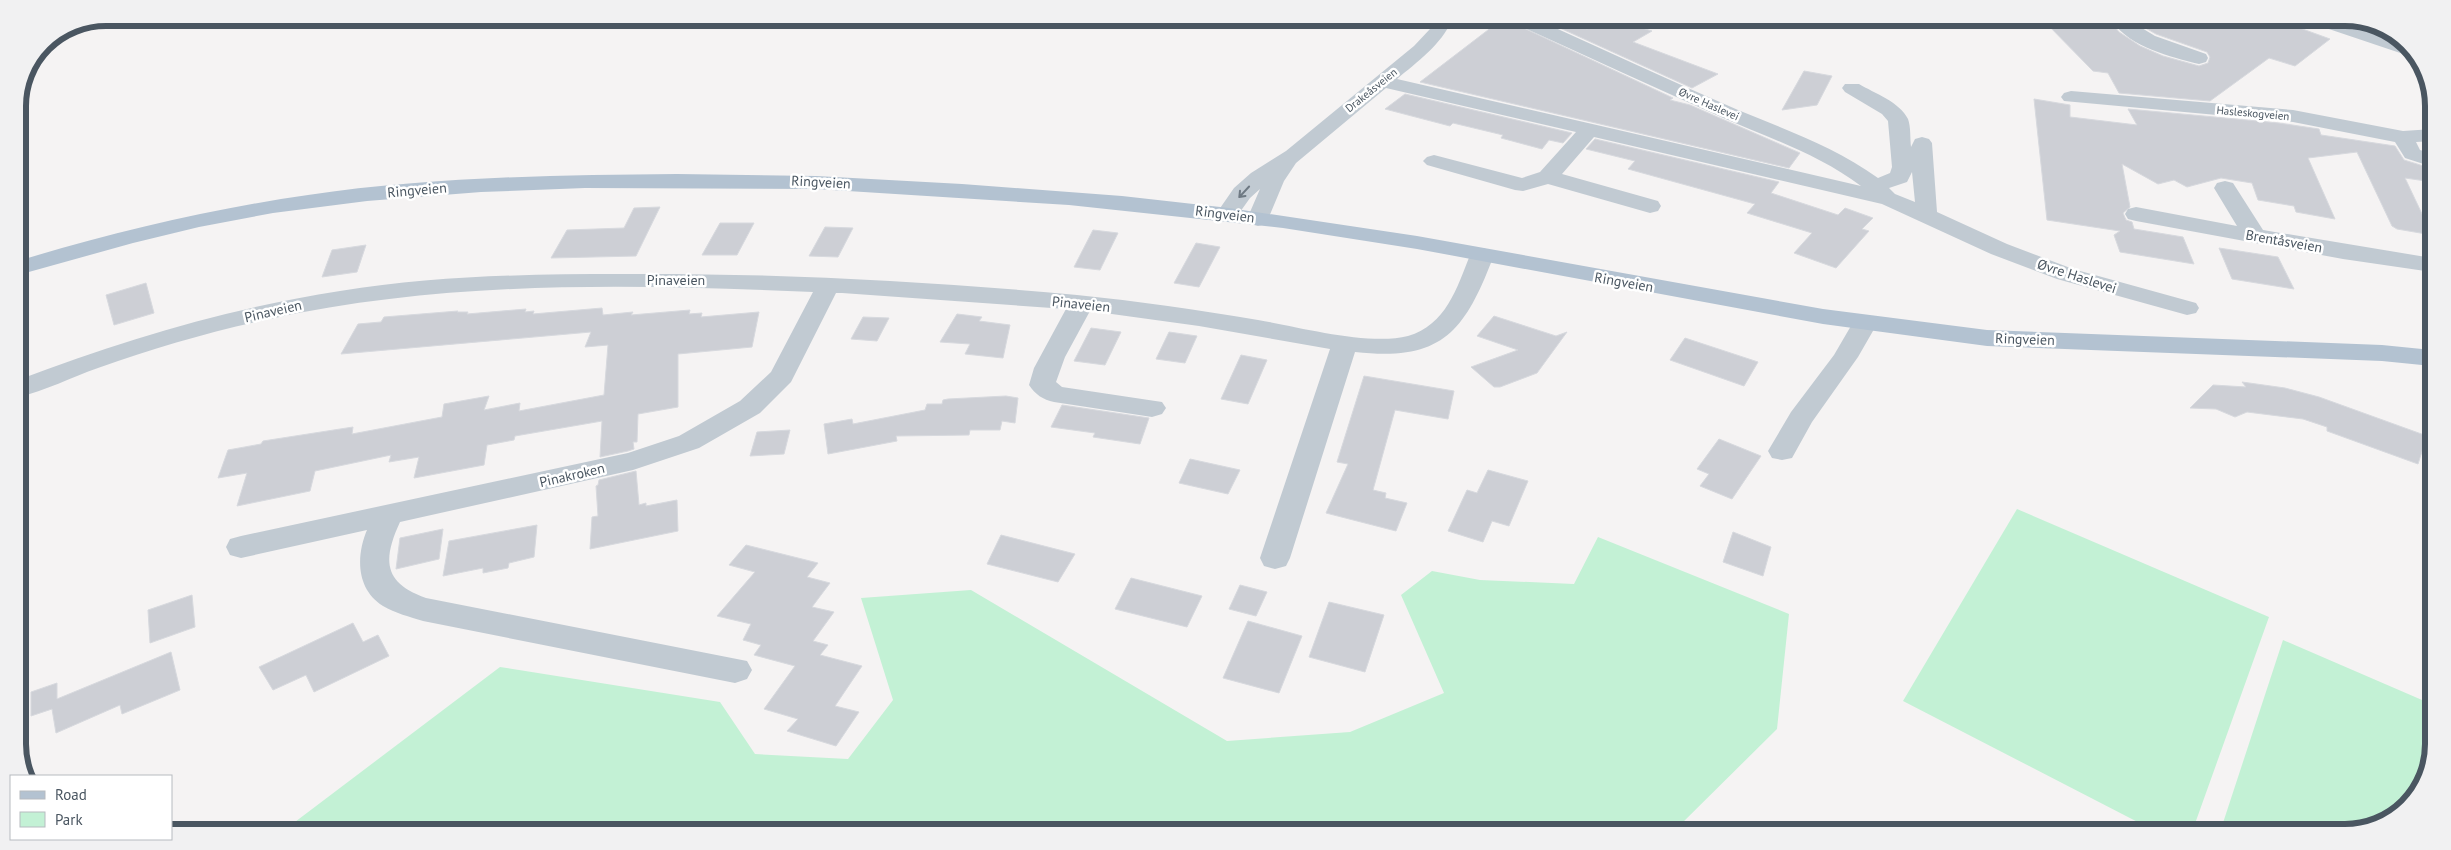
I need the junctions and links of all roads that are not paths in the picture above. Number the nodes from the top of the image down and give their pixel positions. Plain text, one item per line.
1 (1440, 26) edge
2 (1535, 26) edge
3 (2126, 26) edge
4 (2337, 26) edge
5 (2399, 48) edge
6 (2199, 58) dead end
7 (1382, 81) junction
8 (1852, 88) dead end
9 (2071, 97) dead end
10 (1591, 128) junction
11 (2425, 136) edge
12 (2403, 137) junction
13 (1922, 143) dead end
14 (1293, 155) junction
15 (2425, 158) edge
16 (1434, 161) dead end
17 (1548, 177) junction
18 (2225, 188) dead end
19 (1882, 193) junction
20 (1650, 206) dead end
21 (1227, 214) junction
22 (2136, 214) dead end
23 (1925, 217) junction
24 (1258, 218) junction
25 (2255, 236) junction
26 (1482, 255) junction
27 (2425, 264) edge
28 (26, 266) edge
29 (828, 285) junction
30 (1081, 303) junction
31 (2187, 308) dead end
32 (1864, 324) junction
33 (1345, 342) junction
34 (2425, 357) edge
35 (26, 386) edge
36 (1152, 408) dead end
37 (1782, 451) dead end
38 (388, 516) junction
39 (241, 547) dead end
40 (1275, 558) dead end
41 (735, 670) dead end

1 - 7 street, Drakeåsveien
2 - 19 street, Øvre Haslevei
3 - 6 street
4 - 5 street
7 - 10 street, Øvre Haslevei
7 - 14 street, Drakeåsveien
8 - 19 street
9 - 12 street, Hasleskogveien
10 - 17 street
10 - 19 street, Øvre Haslevei
11 - 12 street, Hasleskogveien
12 - 15 street
13 - 23 street
14 -> 21 street, Drakeåsveien
14 - 24 street, Drakeåsveien
16 - 17 street
17 - 20 street
18 - 25 street
19 - 23 street, Øvre Haslevei
21 - 24 main road, Ringveien
21 - 28 main road, Ringveien
22 - 25 street, Brentåsveien
23 - 31 street, Øvre Haslevei
24 - 26 main road, Ringveien
25 - 27 street, Brentåsveien
26 - 32 main road, Ringveien
26 - 33 street, Pinaveien
29 - 30 street, Pinaveien
29 - 35 street, Pinaveien
29 - 38 street, Pinakroken
30 - 33 street, Pinaveien
30 - 36 street
32 - 34 main road, Ringveien
32 - 37 street
33 - 40 street
38 - 39 street, Pinakroken
38 - 41 street

